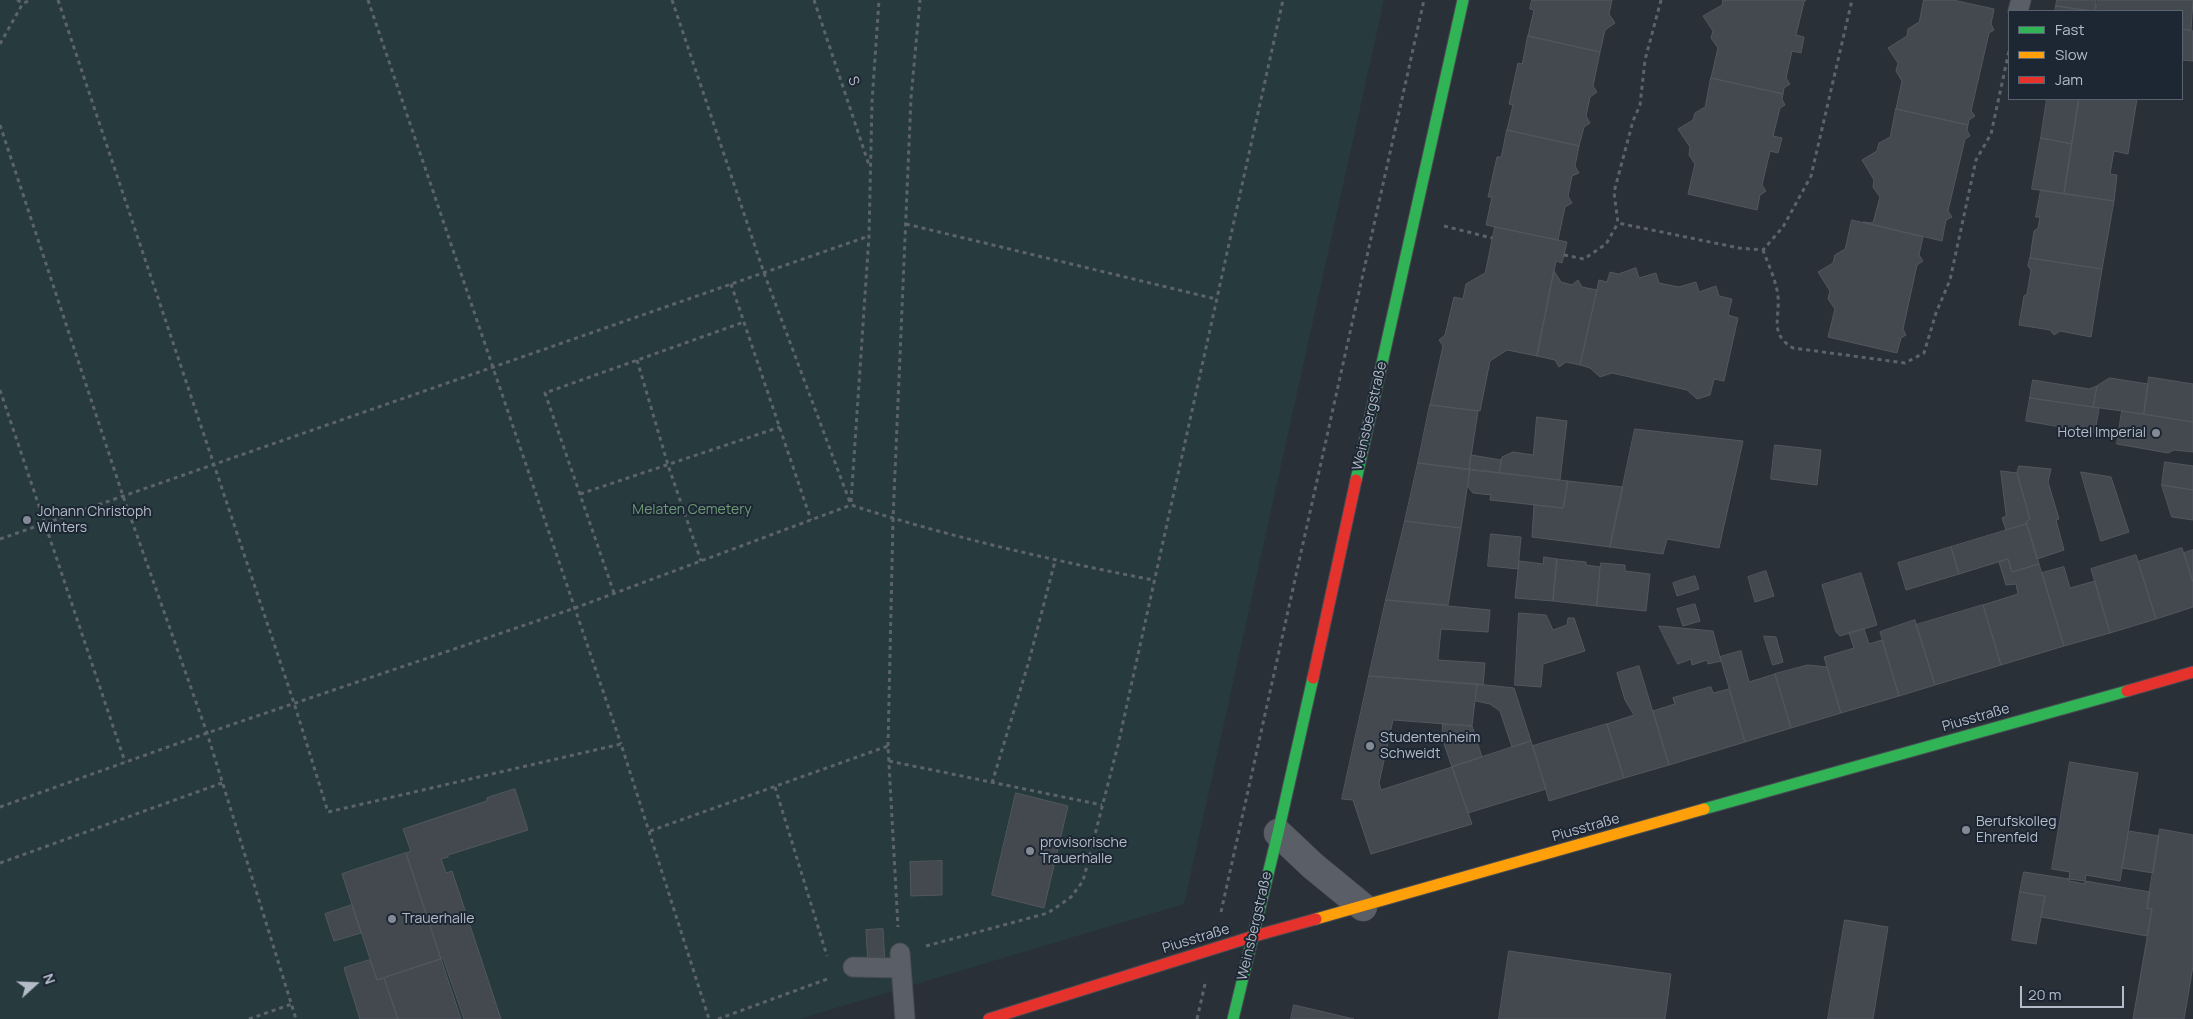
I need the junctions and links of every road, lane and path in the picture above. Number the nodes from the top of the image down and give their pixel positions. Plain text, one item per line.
1 (17, 0) edge
2 (32, 0) edge
3 (58, 0) edge
4 (368, 0) edge
5 (672, 0) edge
6 (814, 0) edge
7 (879, 0) edge
8 (920, 0) edge
9 (1283, 0) edge
10 (1424, 0) edge
11 (1463, 0) edge
12 (1661, 0) edge
13 (1852, 0) edge
14 (23, 3) junction
15 (0, 44) edge
16 (2008, 55) edge
17 (0, 125) edge
18 (871, 169) junction
19 (1414, 219) junction
20 (1618, 223) junction
21 (906, 224) junction
22 (869, 236) junction
23 (1492, 238) dead end
24 (1763, 250) junction
25 (1564, 255) dead end
26 (764, 273) junction
27 (732, 284) junction
28 (1216, 299) junction
29 (744, 322) junction
30 (637, 360) junction
31 (493, 367) junction
32 (0, 390) edge
33 (780, 427) junction
34 (214, 464) junction
35 (668, 464) junction
36 (580, 494) junction
37 (123, 496) junction
38 (851, 505) junction
39 (893, 519) junction
40 (811, 520) junction
41 (44, 524) junction
42 (0, 539) edge
43 (701, 561) junction
44 (1055, 561) junction
45 (1153, 580) junction
46 (614, 593) junction
47 (575, 608) junction
48 (2193, 672) edge
49 (294, 703) junction
50 (207, 733) junction
51 (621, 744) junction
52 (888, 746) junction
53 (124, 762) junction
54 (889, 762) junction
55 (222, 782) junction
56 (992, 783) junction
57 (775, 787) junction
58 (1102, 805) junction
59 (0, 807) edge
60 (650, 831) junction
61 (1278, 833) junction
62 (0, 863) edge
63 (1363, 907) junction
64 (1251, 937) junction
65 (1213, 949) junction
66 (827, 957) dead end
67 (900, 961) junction
68 (853, 968) dead end
69 (832, 972) dead end
70 (292, 1004) junction
71 (248, 1019) edge
72 (296, 1019) edge
73 (709, 1019) edge
74 (718, 1019) edge
75 (905, 1019) edge
76 (989, 1019) edge
77 (1197, 1019) edge
78 (1233, 1019) edge

1 - 14 path
2 - 14 path
3 - 34 path
4 - 31 path
5 - 26 path
6 - 18 path, S / S
7 - 18 path
8 - 21 path
9 - 28 path
10 - 65 path
11 - 19 street, Weinsbergstraße
12 - 20 path
13 - 24 path
14 - 15 path
16 - 24 path
17 - 37 path
18 - 22 path
19 - 23 path
19 - 61 street, Weinsbergstraße
20 - 24 path
20 - 25 path
21 - 28 path
21 - 39 path
22 - 26 path
22 - 38 path
26 - 27 path
26 - 38 path
27 - 29 path
27 - 31 path
28 - 45 path
29 - 30 path
29 - 33 path
30 - 35 path
30 - 36 path
31 - 34 path
31 - 47 path
32 - 41 path
33 - 35 path
33 - 40 path
34 - 37 path
34 - 49 path
35 - 36 path
35 - 43 path
36 - 46 path
37 - 41 path
37 - 50 path
38 - 39 path
38 - 40 path
39 - 44 path
39 - 52 path
40 - 43 path
41 - 42 path
41 - 53 path
43 - 46 path
44 - 45 path
44 - 56 path
45 - 58 path
46 - 47 path
47 - 49 path
47 - 51 path
48 - 63 street, Piusstraße
49 - 50 path
49 - 51 path
50 - 53 path
50 - 55 path
51 - 60 path
52 - 54 path
52 - 57 path
53 - 59 path
54 - 56 path
54 - 67 path
55 - 62 path
55 - 70 path
56 - 58 path
57 - 60 path
57 - 66 path
58 - 67 path
60 - 73 path
61 - 63 street
61 - 64 street, Weinsbergstraße
63 - 64 street, Piusstraße
64 - 65 street, Piusstraße
64 - 78 street, Weinsbergstraße
65 - 76 street, Piusstraße
65 - 77 path
67 - 68 lane
67 - 75 lane
69 - 74 path
70 - 71 path
70 - 72 path

